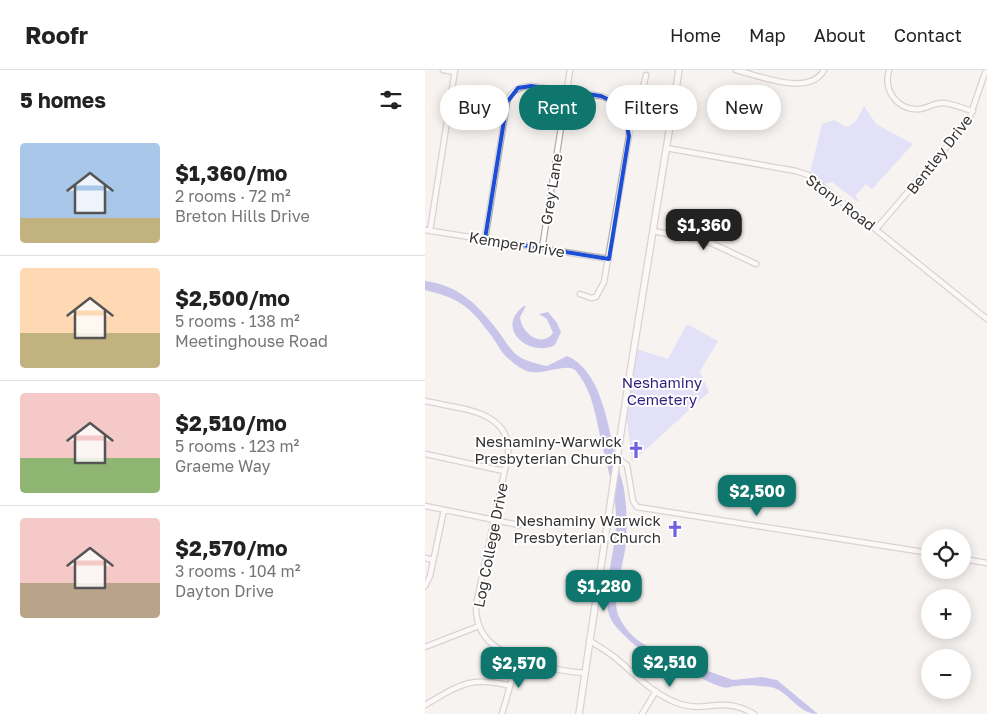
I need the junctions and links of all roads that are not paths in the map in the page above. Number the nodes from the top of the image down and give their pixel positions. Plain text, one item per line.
1 (443, 70) edge
2 (570, 70) edge
3 (679, 70) edge
4 (737, 70) edge
5 (824, 70) edge
6 (889, 70) edge
7 (986, 70) edge
8 (455, 71) edge
9 (646, 75) dead end
10 (568, 85) edge
11 (643, 85) edge
12 (519, 88) edge
13 (973, 112) junction
14 (561, 130) edge
15 (629, 130) edge
16 (666, 148) junction
17 (876, 229) junction
18 (427, 230) edge
19 (653, 232) junction
20 (485, 239) junction
21 (542, 248) junction
22 (609, 259) junction
23 (756, 264) dead end
24 (580, 294) dead end
25 (987, 319) edge
26 (425, 401) edge
27 (425, 454) edge
28 (617, 458) junction
29 (504, 471) junction
30 (425, 506) edge
31 (444, 510) junction
32 (494, 521) junction
33 (519, 526) dead end
34 (921, 552) edge
35 (425, 558) edge
36 (433, 560) junction
37 (971, 560) edge
38 (987, 563) edge
39 (425, 586) edge
40 (479, 626) junction
41 (589, 640) junction
42 (425, 647) edge
43 (518, 658) junction
44 (584, 673) junction
45 (510, 686) junction
46 (656, 691) junction
47 (425, 705) edge
48 (503, 714) edge
49 (579, 714) edge
50 (642, 714) edge
51 (754, 714) edge

1 - 8 street
2 - 10 street, Grey Lane
3 - 16 main road
4 - 5 street
6 - 13 street
7 - 13 street, Bentley Drive
8 - 18 street
9 - 11 street
12 - 20 street
13 - 17 street, Bentley Drive
14 - 21 street, Grey Lane
15 - 22 street
16 - 17 street, Stony Road
16 - 19 main road
17 - 25 street, Stony Road
18 - 20 street, Kemper Drive
19 - 23 street
19 - 28 main road
20 - 21 street, Kemper Drive
21 - 22 street, Kemper Drive
22 - 24 street
26 - 29 street, Log College Drive
27 - 29 street
28 - 34 street
28 - 41 main road
29 - 32 street, Log College Drive
30 - 31 street
31 - 32 street
31 - 36 street
32 - 33 street
32 - 40 street, Log College Drive
35 - 36 street
36 - 39 street
37 - 38 street
40 - 42 street
40 - 43 street, Log College Drive
41 - 44 main road
41 - 46 street
43 - 44 street, Log College Drive
43 - 45 street
44 - 49 main road
45 - 47 street
45 - 48 street
46 - 50 street
46 - 51 street

